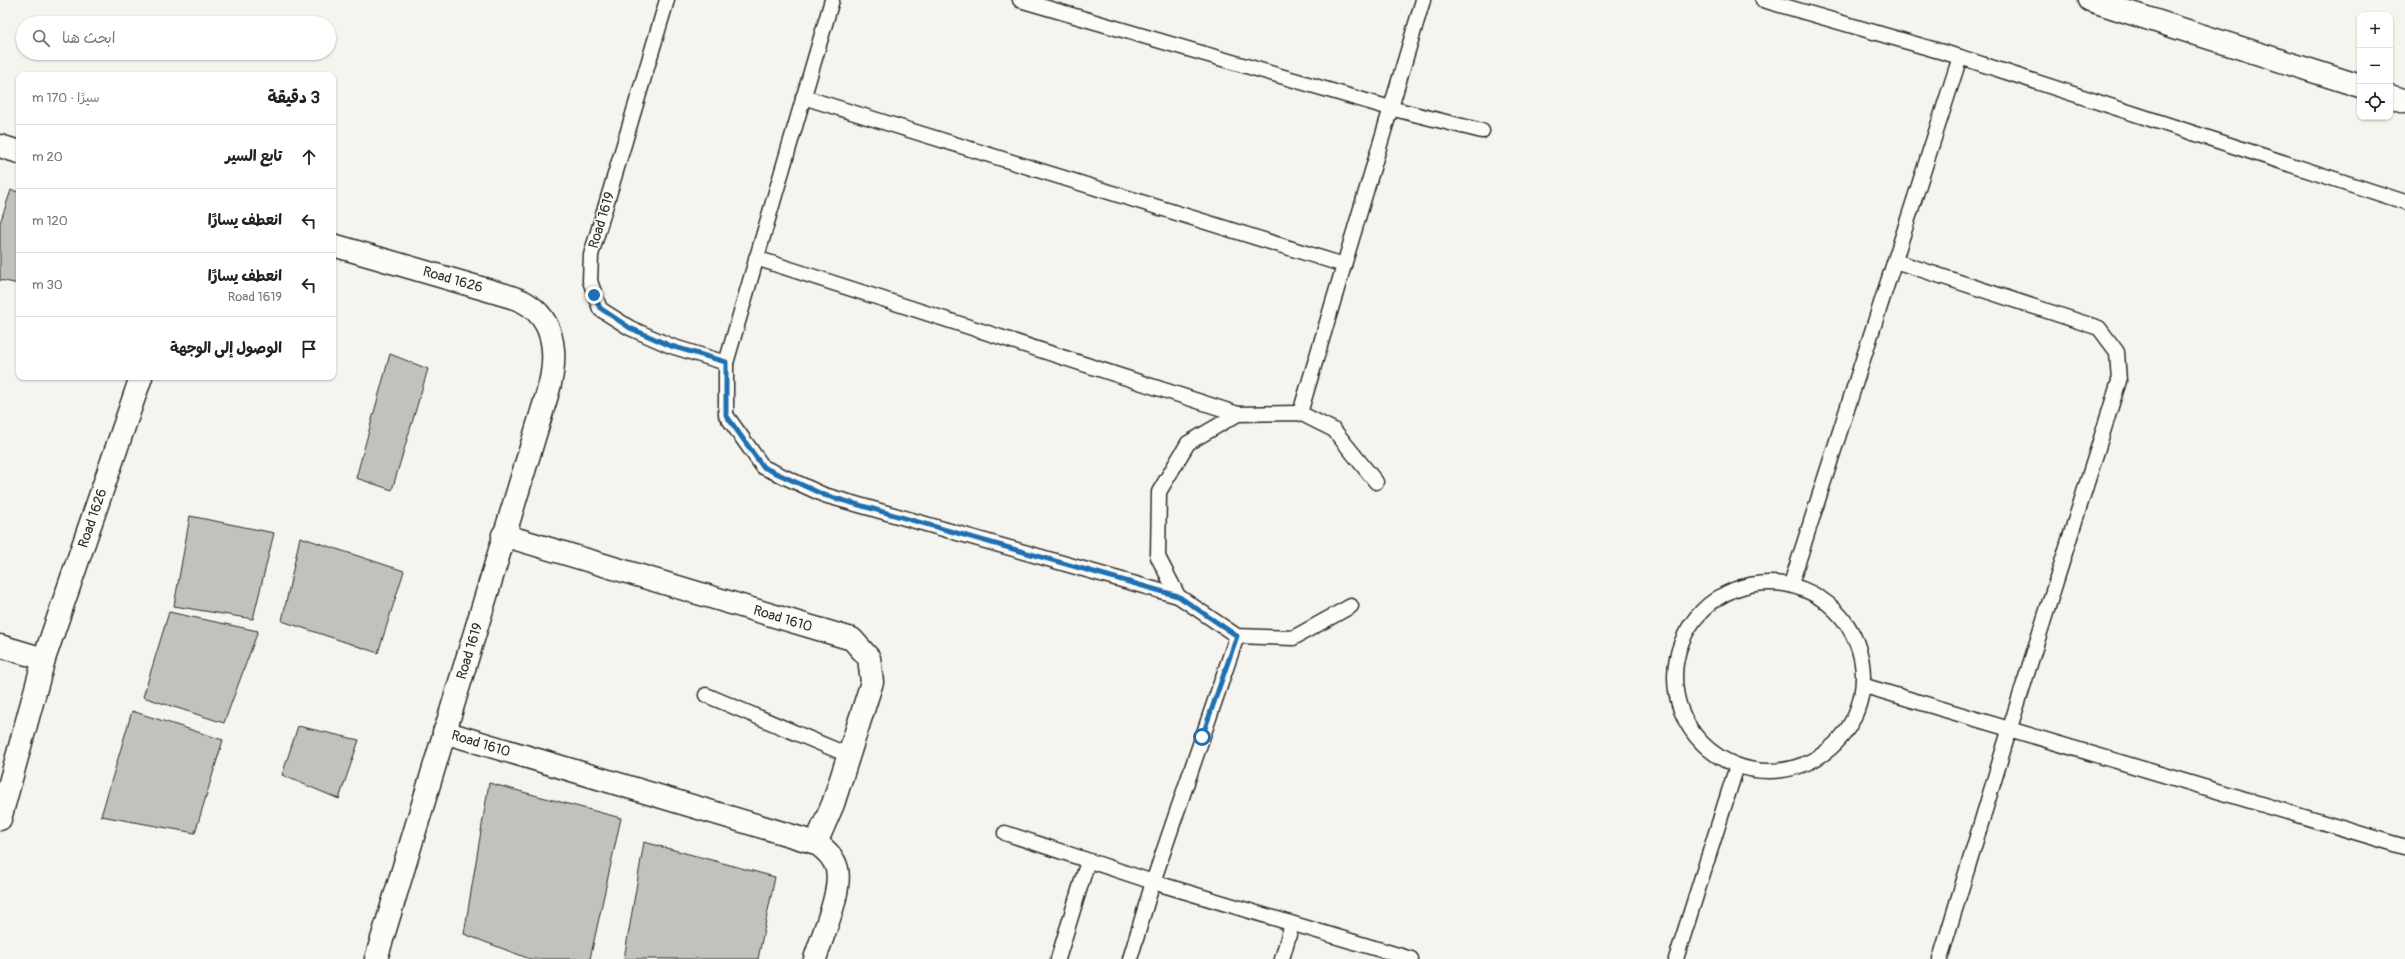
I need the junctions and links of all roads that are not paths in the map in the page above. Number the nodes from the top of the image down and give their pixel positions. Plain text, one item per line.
1 (667, 0) edge
2 (832, 0) edge
3 (1020, 0) edge
4 (1423, 0) edge
5 (1763, 0) edge
6 (2090, 0) edge
7 (1960, 57) junction
8 (2357, 85) edge
9 (803, 97) junction
10 (2393, 97) edge
11 (2405, 101) edge
12 (1390, 108) junction
13 (1482, 131) dead end
14 (0, 146) edge
15 (16, 151) edge
16 (2405, 202) edge
17 (336, 246) edge
18 (756, 258) junction
19 (1895, 261) junction
20 (1344, 265) junction
21 (554, 342) joint
22 (726, 362) junction
23 (140, 380) edge
24 (1300, 413) junction
25 (1238, 414) junction
26 (1376, 482) dead end
27 (503, 535) junction
28 (1790, 584) junction
29 (1178, 596) junction
30 (1351, 606) dead end
31 (1237, 636) junction
32 (0, 646) edge
33 (44, 659) junction
34 (1865, 686) junction
35 (706, 695) dead end
36 (2009, 730) junction
37 (444, 732) junction
38 (848, 755) junction
39 (1736, 769) junction
40 (0, 819) edge
41 (1005, 833) dead end
42 (816, 843) junction
43 (2405, 847) edge
44 (1088, 860) junction
45 (1153, 882) junction
46 (1292, 924) junction
47 (376, 959) edge
48 (815, 959) edge
49 (1058, 959) edge
50 (1130, 959) edge
51 (1282, 959) edge
52 (1411, 959) edge
53 (1676, 959) edge
54 (1940, 959) edge

1 - 22 lane, Road 1619
2 - 9 lane
3 - 12 lane
4 - 12 lane
5 - 7 lane
6 - 8 street
7 - 16 lane
7 - 19 lane
9 - 18 lane
9 - 20 lane
10 - 11 street
12 - 13 lane
12 - 20 lane
14 - 15 street
17 - 21 street, Road 1626
18 - 22 lane
18 - 25 lane
19 - 28 lane
19 - 36 lane
20 - 24 lane
21 - 27 street, Road 1619
22 - 29 lane
23 - 33 street, Road 1626
24 - 25 lane
24 - 26 lane
25 - 29 lane
27 - 37 street, Road 1619
27 - 38 street, Road 1610
28 - 34 lane
28 - 39 lane
29 - 31 lane
30 - 31 lane
31 - 45 lane
32 - 33 street
33 - 40 street, Road 1626
34 - 36 lane
34 - 39 lane
35 - 38 lane
36 - 43 lane
36 - 54 lane
37 - 42 street, Road 1610
37 - 47 street, Road 1619
38 - 42 street, Road 1610
39 - 53 lane
41 - 44 lane
42 - 48 street, Road 1610
44 - 45 lane
44 - 49 lane
45 - 46 lane
45 - 50 lane
46 - 51 lane
46 - 52 lane

